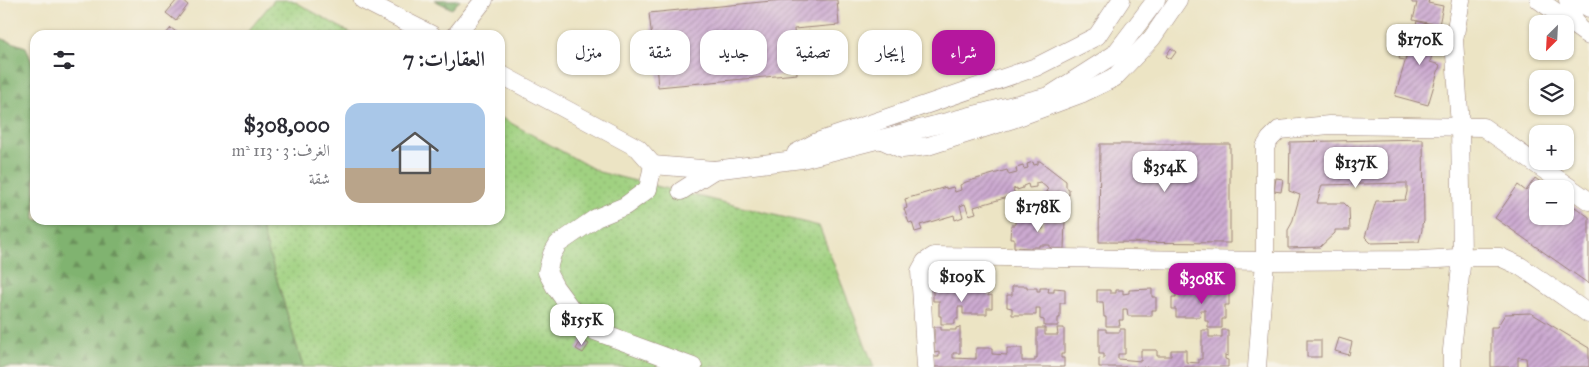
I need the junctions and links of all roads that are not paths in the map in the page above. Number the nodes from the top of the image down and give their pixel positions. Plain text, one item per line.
1 (363, 0) edge
2 (484, 0) edge
3 (1121, 0) edge
4 (1156, 0) edge
5 (1178, 0) edge
6 (1539, 0) edge
7 (1568, 0) edge
8 (1579, 0) edge
9 (1460, 1) edge
10 (1589, 8) edge
11 (422, 30) edge
12 (460, 30) edge
13 (1583, 32) edge
14 (505, 77) edge
15 (1460, 126) junction
16 (880, 139) junction
17 (779, 162) junction
18 (653, 166) junction
19 (714, 170) junction
20 (681, 191) dead end
21 (1589, 201) edge
22 (1462, 257) junction
23 (1265, 261) junction
24 (1589, 314) edge
25 (693, 367) edge
26 (926, 367) edge
27 (1257, 367) edge
28 (1452, 367) edge

1 - 11 street
2 - 12 street
3 - 17 street
4 - 16 street
5 - 16 street
6 - 13 street
7 - 13 street
8 - 10 street
9 - 15 street
14 - 18 street
15 - 21 street
15 - 22 street
15 - 23 street
16 - 17 street
17 - 19 street
18 - 19 street
18 - 25 street
19 - 20 street
22 - 23 street
22 - 24 street
22 - 28 street
23 - 26 street
23 - 27 street

